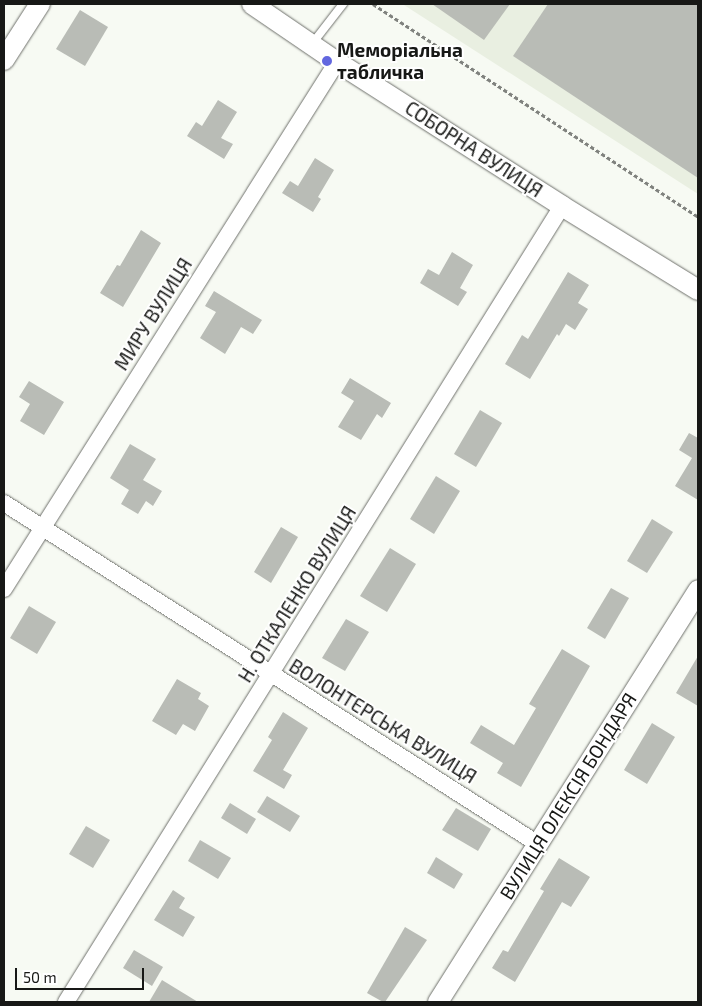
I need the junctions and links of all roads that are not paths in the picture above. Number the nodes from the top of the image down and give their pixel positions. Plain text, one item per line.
1 (40, 4) edge
2 (252, 4) edge
3 (343, 4) edge
4 (312, 44) junction
5 (4, 60) edge
6 (337, 62) junction
7 (562, 206) junction
8 (698, 290) edge
9 (4, 503) edge
10 (42, 528) junction
11 (4, 589) edge
12 (698, 590) edge
13 (271, 674) junction
14 (538, 844) junction
15 (66, 1002) edge
16 (438, 1002) edge

1 - 5 street
2 - 4 street, СОБОРНА ВУЛИЦЯ
3 - 4 lane
4 - 6 street, СОБОРНА ВУЛИЦЯ
6 - 7 street, СОБОРНА ВУЛИЦЯ
6 - 10 street, МИРУ ВУЛИЦЯ
7 - 8 street, СОБОРНА ВУЛИЦЯ
7 - 13 street, Н. ОТКАЛЕНКО ВУЛИЦЯ
9 - 10 street, ВОЛОНТЕРСЬКА ВУЛИЦЯ
10 - 11 street, МИРУ ВУЛИЦЯ
10 - 13 street, ВОЛОНТЕРСЬКА ВУЛИЦЯ
12 - 14 street, ВУЛИЦЯ ОЛЕКСІЯ БОНДАРЯ
13 - 14 street, ВОЛОНТЕРСЬКА ВУЛИЦЯ
13 - 15 street, Н. ОТКАЛЕНКО ВУЛИЦЯ
14 - 16 street, ВУЛИЦЯ ОЛЕКСІЯ БОНДАРЯ

